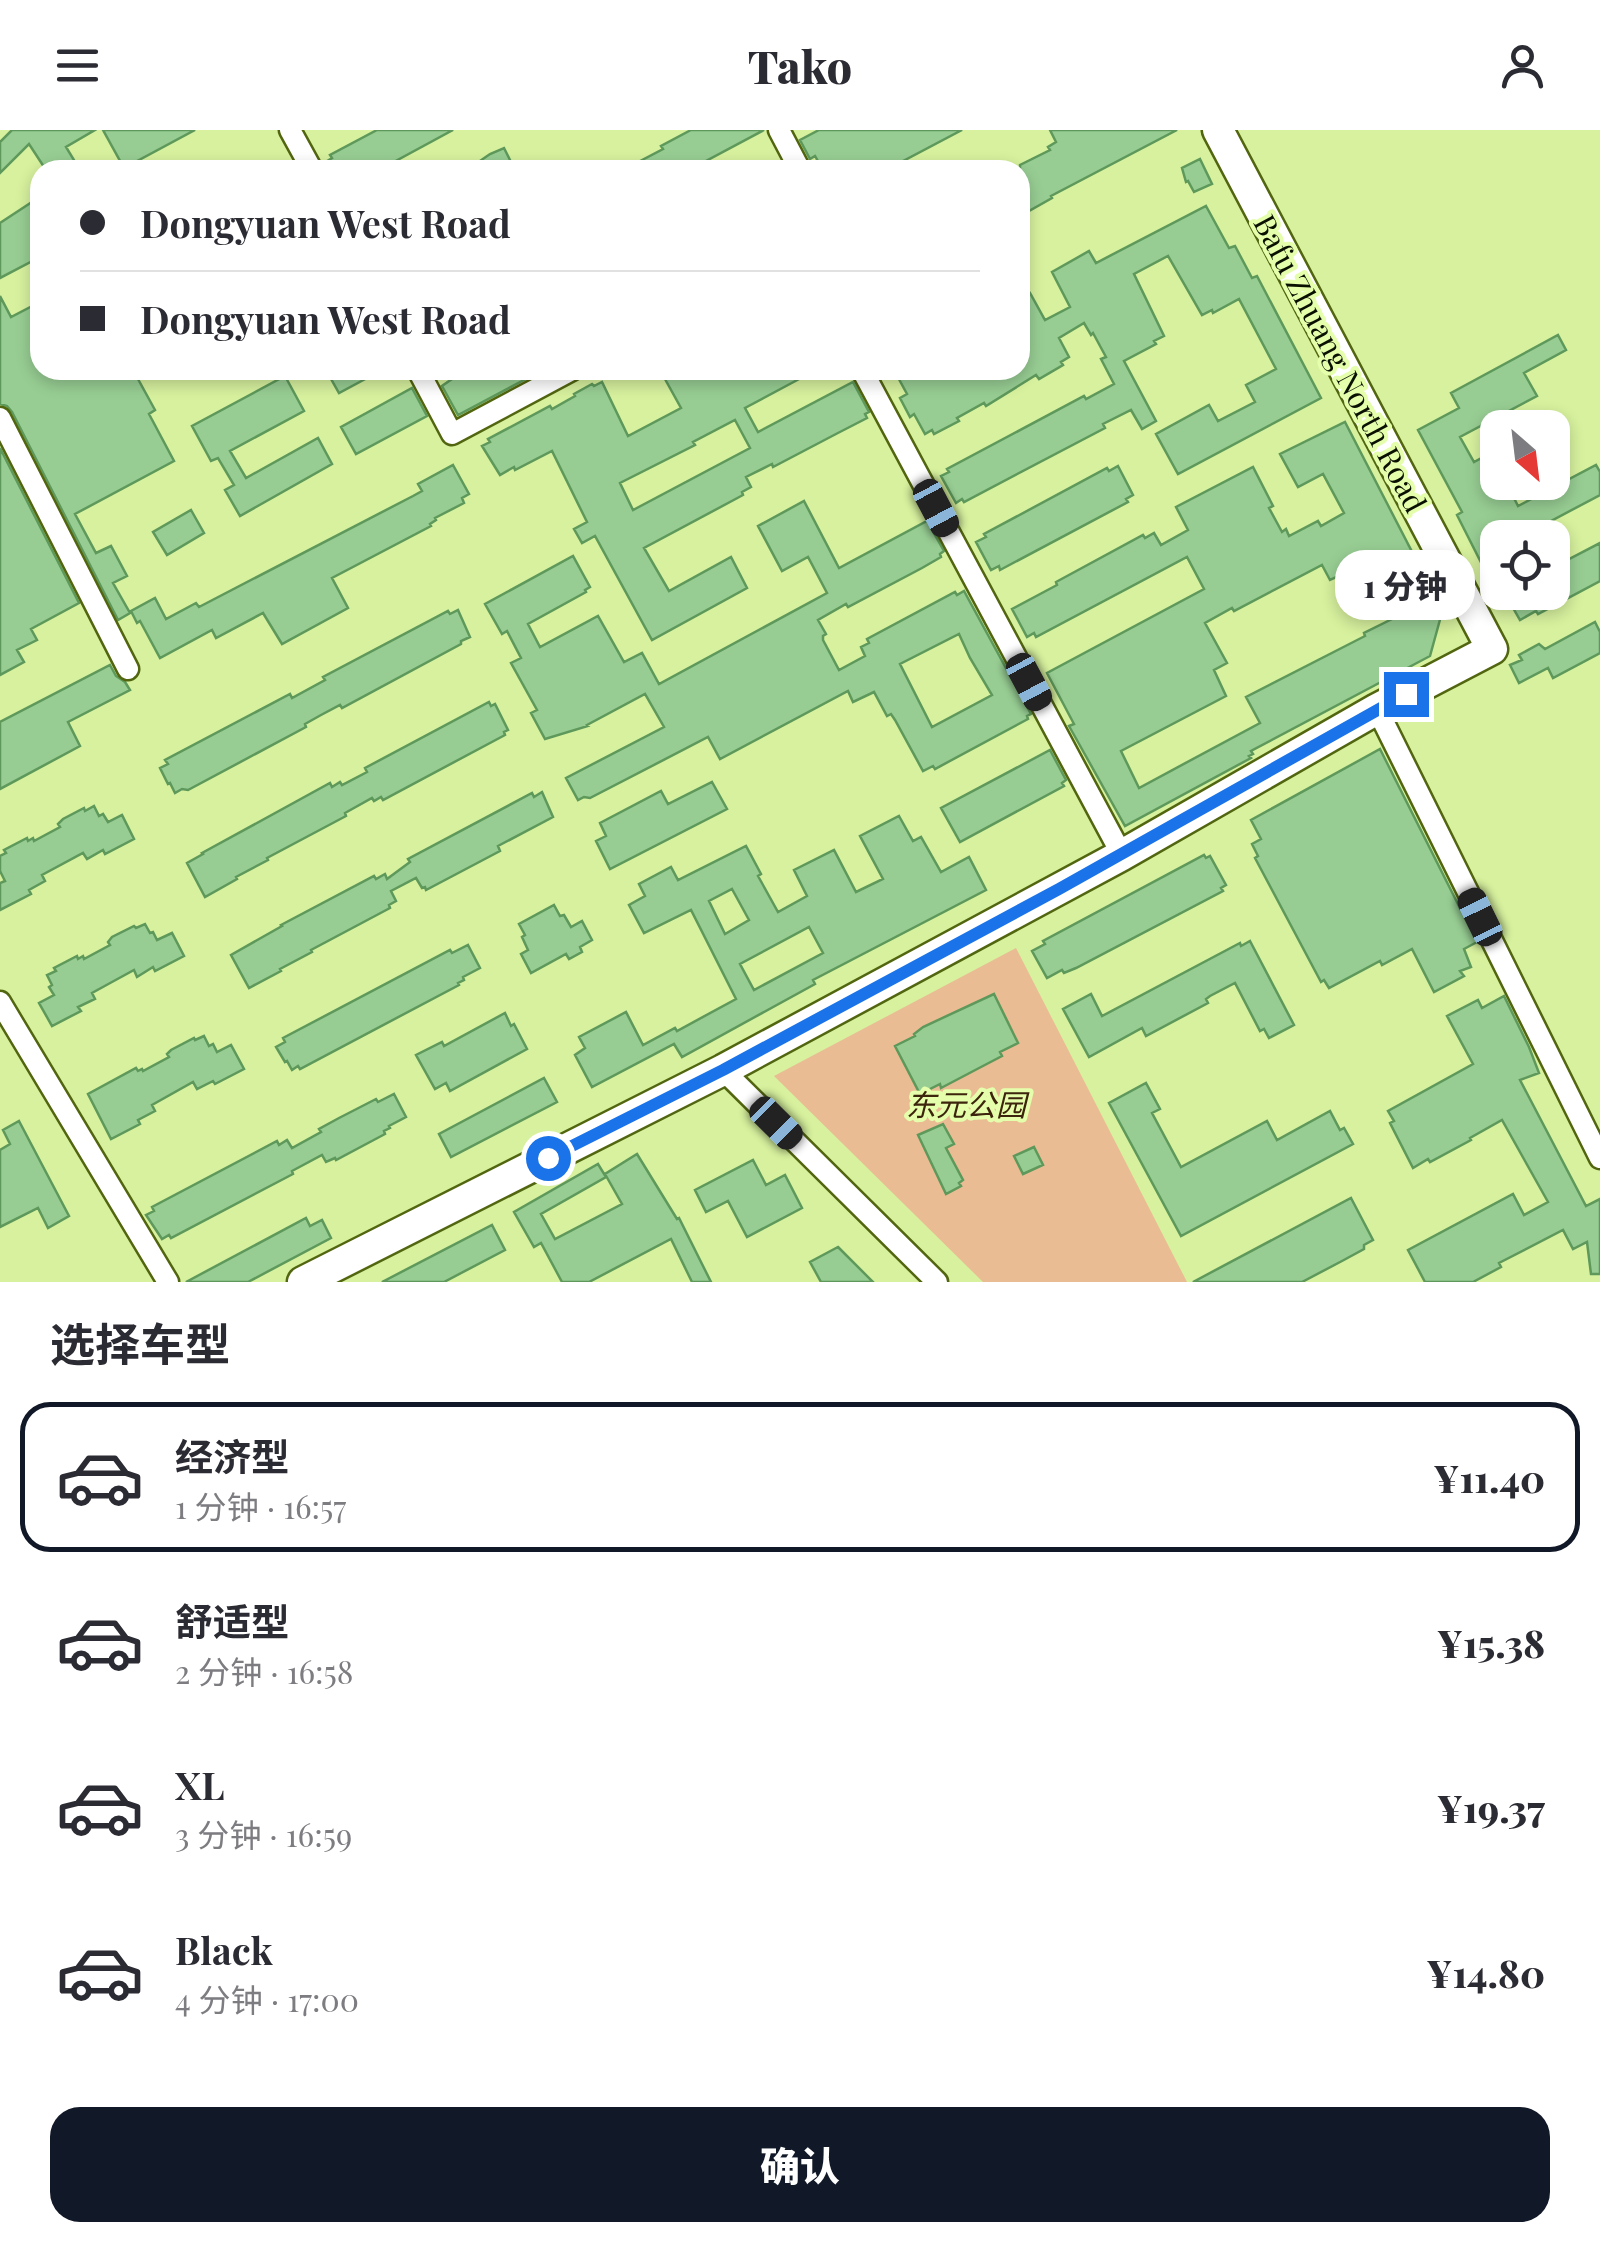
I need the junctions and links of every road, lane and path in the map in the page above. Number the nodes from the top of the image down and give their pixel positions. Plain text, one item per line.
1 (290, 130) edge
2 (779, 130) edge
3 (1218, 130) edge
4 (306, 160) edge
5 (795, 160) edge
6 (423, 380) edge
7 (553, 380) edge
8 (867, 380) edge
9 (0, 418) edge
10 (128, 669) dead end
11 (1377, 709) junction
12 (1122, 855) junction
13 (0, 1002) edge
14 (723, 1070) junction
15 (1600, 1158) edge
16 (168, 1282) edge
17 (303, 1282) edge
18 (937, 1282) edge

1 - 4 street
2 - 5 street
3 - 11 street, Bafu Zhuang North Road
6 - 7 street
8 - 12 street
9 - 10 street
11 - 12 street
11 - 15 street
12 - 14 street
13 - 16 street
14 - 17 street
14 - 18 street

